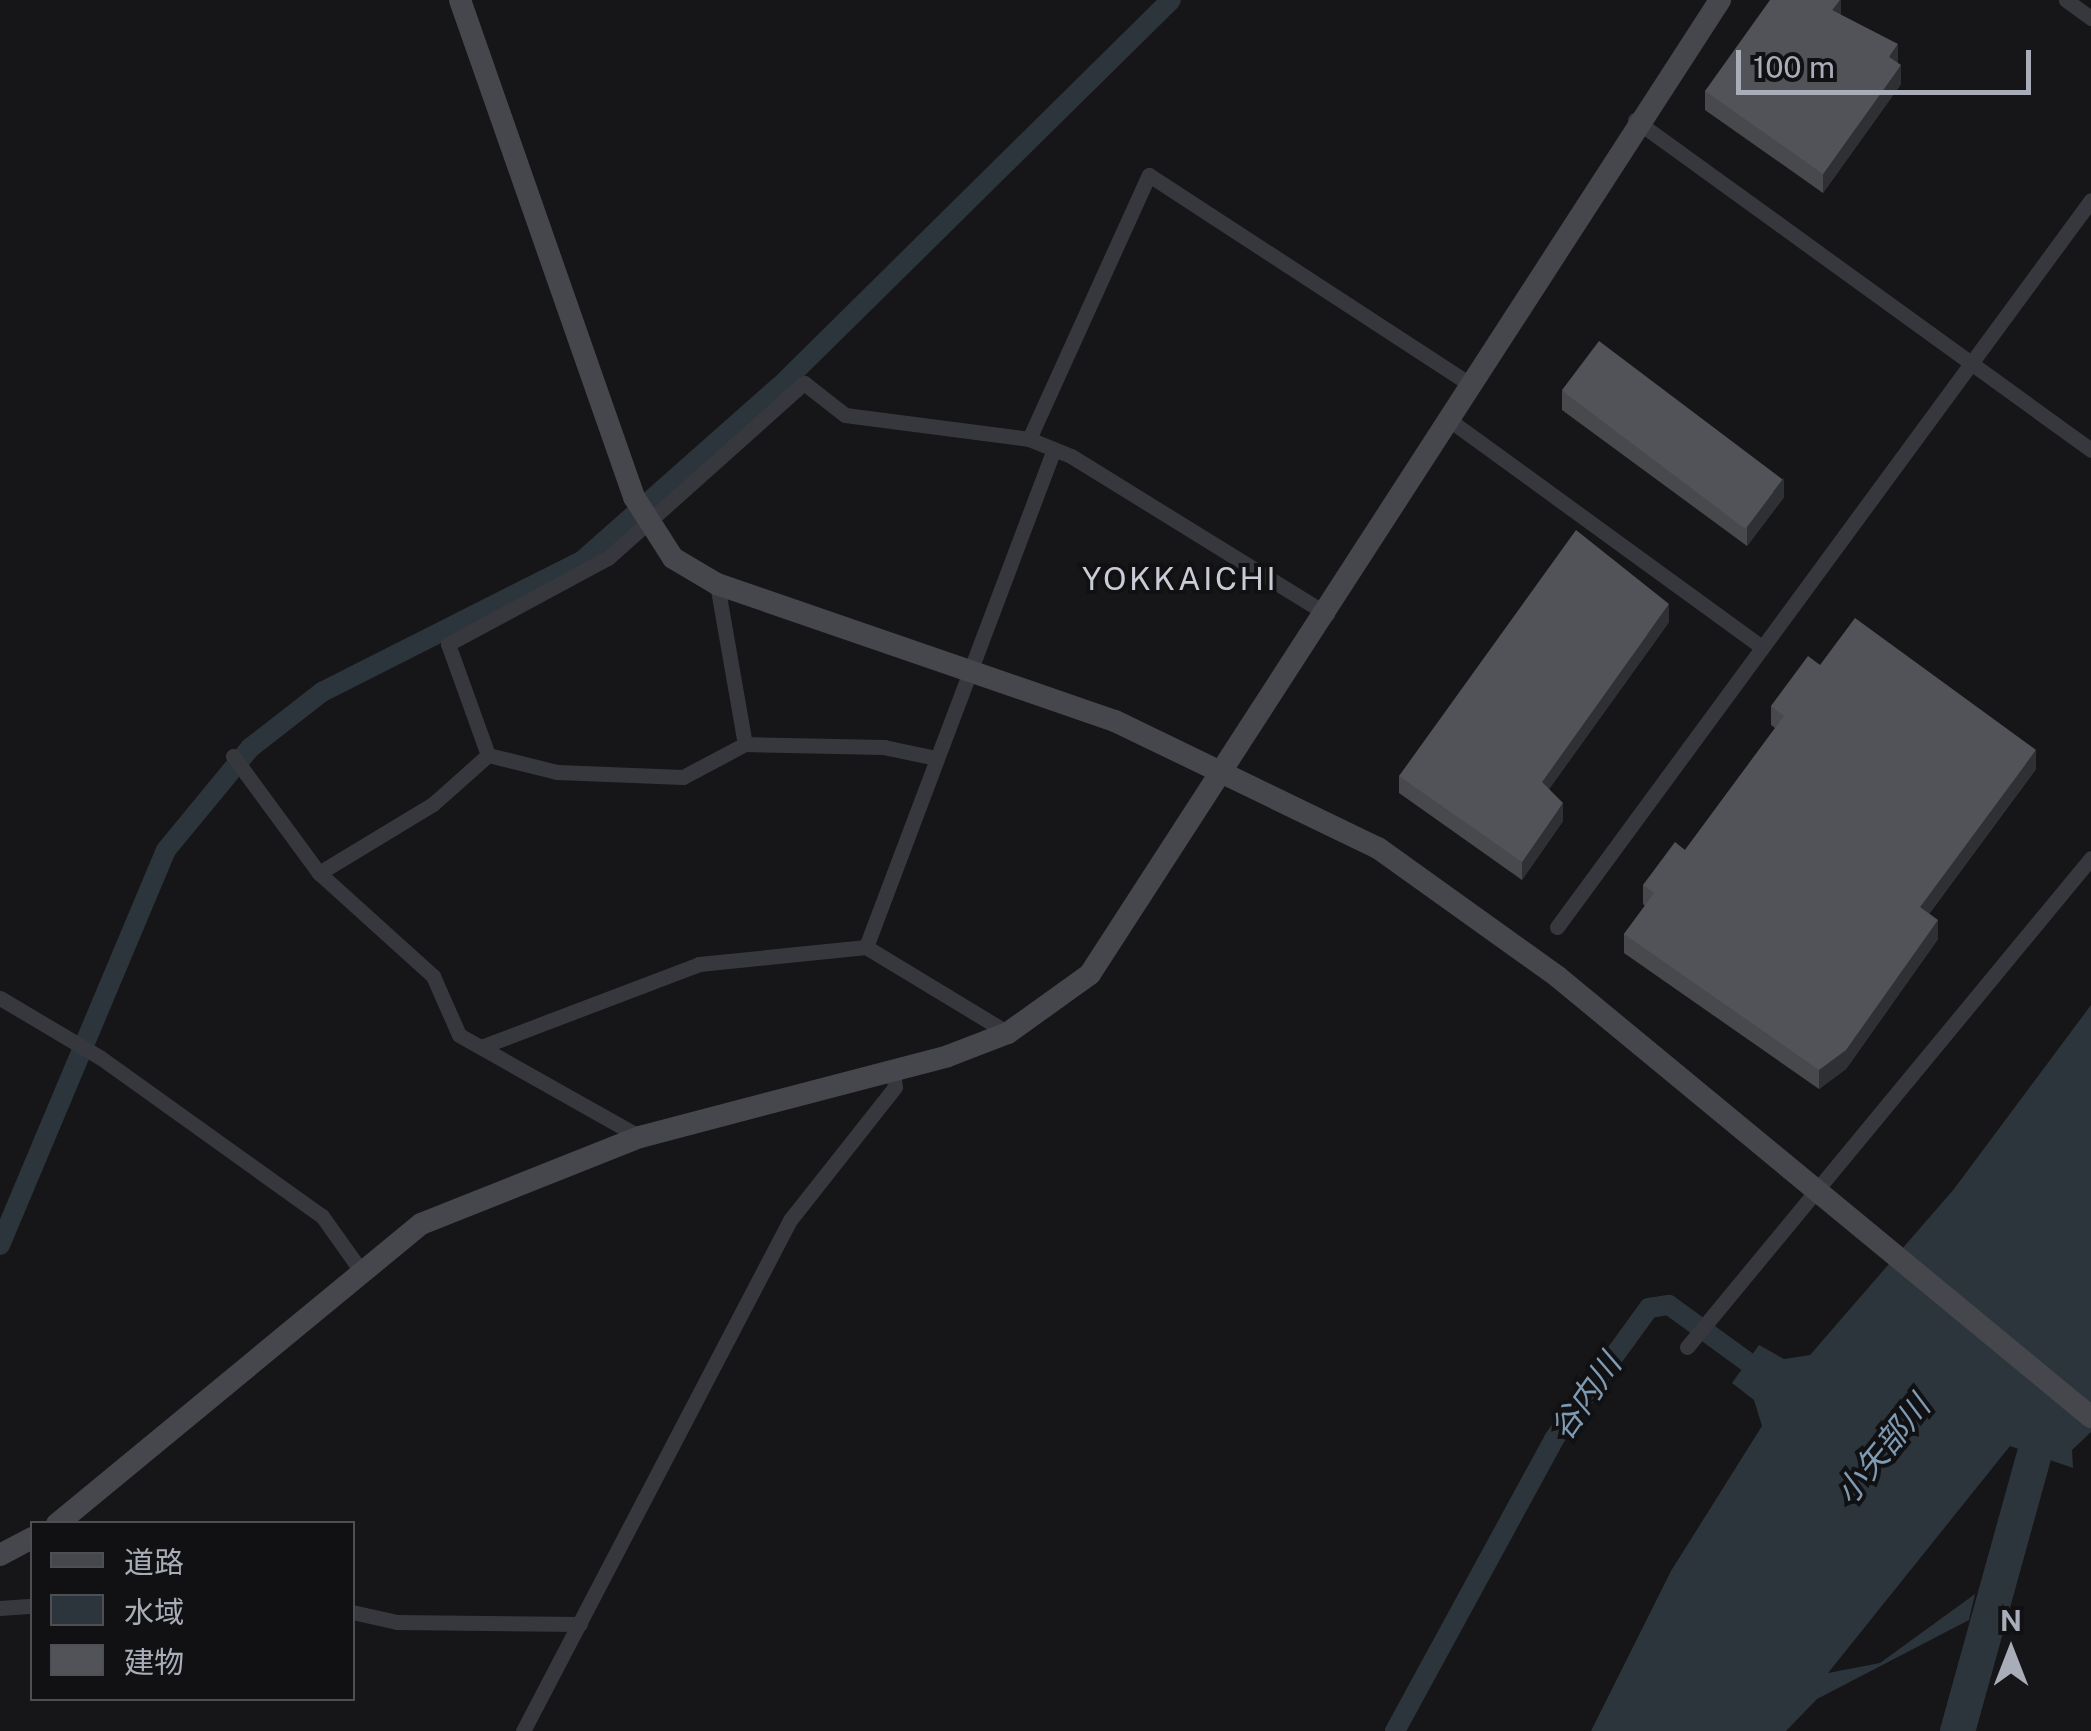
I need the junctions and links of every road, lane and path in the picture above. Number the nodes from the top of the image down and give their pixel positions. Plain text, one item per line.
1 (460, 0) edge
2 (1720, 0) edge
3 (2066, 0) edge
4 (2091, 18) edge
5 (1636, 120) junction
6 (2091, 200) edge
7 (1969, 361) junction
8 (1470, 384) junction
9 (1448, 420) junction
10 (1030, 439) junction
11 (1054, 449) junction
12 (2091, 450) edge
13 (642, 515) junction
14 (717, 584) junction
15 (1327, 614) junction
16 (1761, 646) junction
17 (964, 670) junction
18 (744, 744) junction
19 (233, 756) dead end
20 (488, 756) junction
21 (936, 758) junction
22 (1230, 768) junction
23 (2091, 858) edge
24 (319, 873) junction
25 (1557, 927) dead end
26 (866, 947) junction
27 (0, 998) edge
28 (1008, 1034) junction
29 (481, 1046) junction
30 (893, 1072) junction
31 (640, 1137) junction
32 (1822, 1195) junction
33 (359, 1268) junction
34 (1687, 1347) dead end
35 (2091, 1417) edge
36 (61, 1521) edge
37 (30, 1539) edge
38 (0, 1555) edge
39 (30, 1606) edge
40 (0, 1608) edge
41 (355, 1613) edge
42 (580, 1624) junction
43 (522, 1731) edge

1 - 13 street
2 - 5 street
3 - 4 street
5 - 7 street
5 - 8 street
6 - 7 street
7 - 12 street
7 - 16 street
8 - 9 street
8 - 10 street
9 - 15 street
9 - 16 street
10 - 11 street
10 - 13 street
11 - 15 street
11 - 17 street
13 - 14 street
13 - 20 street
14 - 17 street
14 - 18 street
15 - 22 street
16 - 25 street
17 - 21 street
17 - 22 street
18 - 20 street
18 - 21 street
19 - 24 street
20 - 24 street
21 - 26 street
22 - 28 street
22 - 32 street
23 - 32 street
24 - 29 street
26 - 28 street
26 - 29 street
27 - 33 street
28 - 30 street
29 - 31 street
30 - 31 street
30 - 42 street
31 - 33 street
32 - 34 street
32 - 35 street
33 - 36 street
37 - 38 street
39 - 40 street
41 - 42 street
42 - 43 street

